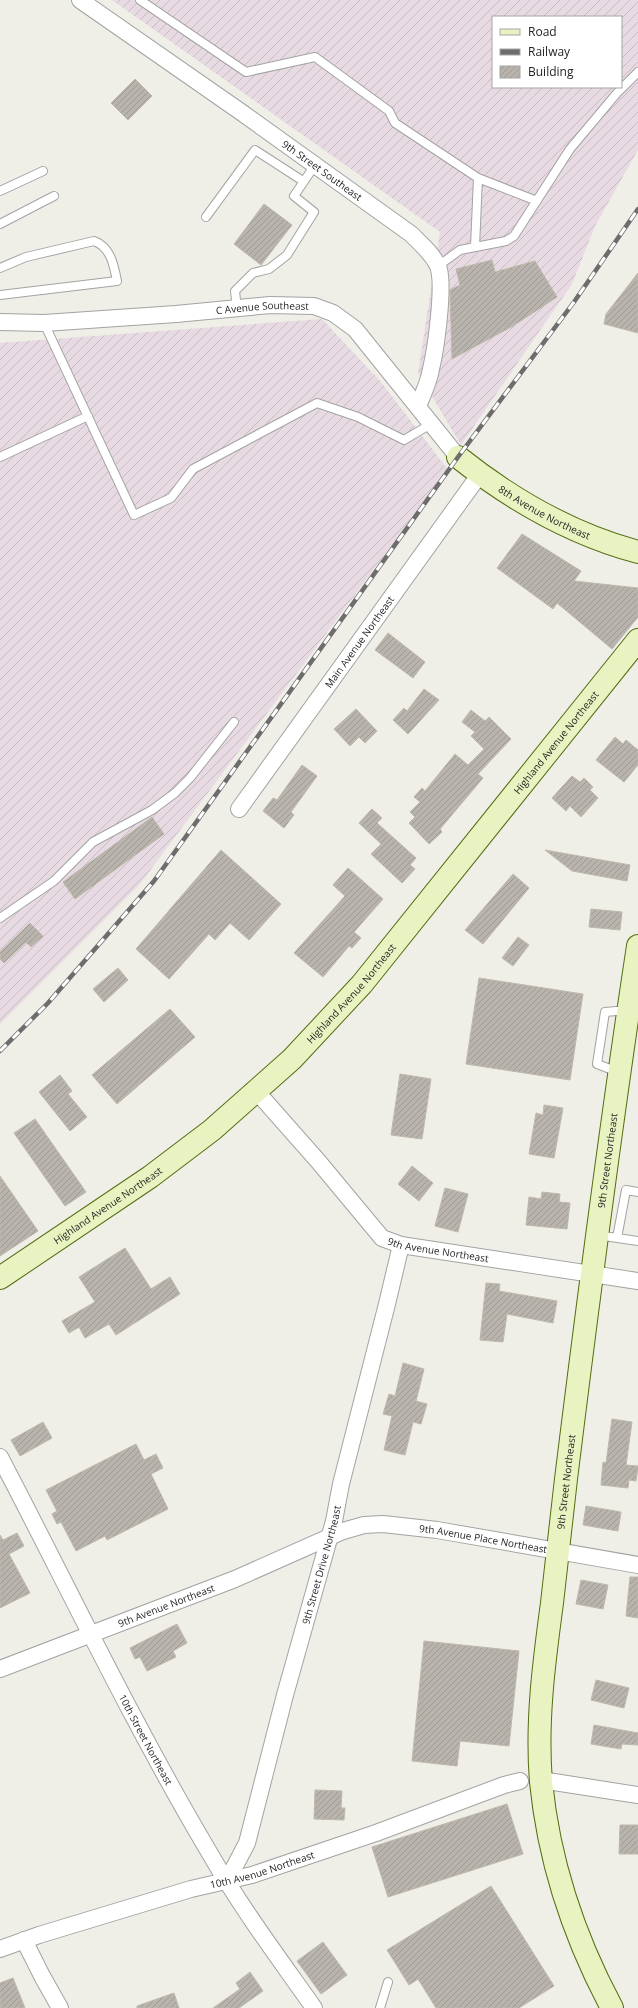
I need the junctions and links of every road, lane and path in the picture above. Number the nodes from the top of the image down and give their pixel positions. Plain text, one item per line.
1 (80, 0) edge
2 (140, 0) edge
3 (638, 72) edge
4 (622, 87) edge
5 (621, 88) edge
6 (315, 165) junction
7 (43, 171) dead end
8 (478, 178) junction
9 (303, 181) junction
10 (0, 191) edge
11 (54, 196) dead end
12 (537, 201) junction
13 (206, 217) dead end
14 (0, 224) edge
15 (475, 247) junction
16 (438, 266) junction
17 (0, 268) edge
18 (0, 295) edge
19 (237, 309) junction
20 (0, 322) edge
21 (44, 323) junction
22 (418, 406) junction
23 (88, 416) junction
24 (431, 424) junction
25 (0, 457) edge
26 (458, 457) joint
27 (480, 474) junction
28 (638, 552) edge
29 (638, 640) edge
30 (234, 722) dead end
31 (239, 809) dead end
32 (0, 918) edge
33 (638, 946) edge
34 (257, 1092) junction
35 (638, 1192) edge
36 (607, 1237) junction
37 (638, 1242) edge
38 (400, 1245) junction
39 (591, 1275) junction
40 (0, 1278) edge
41 (638, 1282) edge
42 (0, 1457) edge
43 (329, 1536) junction
44 (557, 1551) junction
45 (638, 1565) edge
46 (91, 1635) junction
47 (0, 1669) edge
48 (531, 1781) junction
49 (638, 1795) edge
50 (227, 1881) junction
51 (24, 1940) junction
52 (0, 1949) edge
53 (388, 1982) dead end
54 (60, 2008) edge
55 (314, 2008) edge
56 (380, 2008) edge
57 (612, 2008) edge

1 - 6 street, 9th Street Southeast
2 - 8 lane
3 - 4 lane
5 - 12 lane
6 - 9 lane
6 - 16 street, 9th Street Southeast
7 - 10 lane
8 - 12 lane
8 - 15 lane
9 - 13 lane
9 - 19 lane
11 - 14 lane
12 - 15 lane
15 - 16 lane
16 - 22 street, 9th Street Southeast
17 - 18 lane
19 - 21 street, C Avenue Southeast
19 - 22 street, C Avenue Southeast
20 - 21 street, C Avenue Southeast
21 - 23 lane
22 - 24 street, C Avenue Southeast
23 - 24 lane
23 - 25 lane
24 - 26 street, C Avenue Southeast
26 - 27 main road, 8th Avenue Northeast
27 - 28 main road, 8th Avenue Northeast
27 - 31 street, Main Avenue Northeast
29 - 34 main road, Highland Avenue Northeast
30 - 32 lane
33 - 36 main road, 9th Street Northeast
34 - 38 street, 9th Avenue Northeast
34 - 40 main road, Highland Avenue Northeast
35 - 36 lane
36 - 37 lane
36 - 39 main road, 9th Street Northeast
38 - 39 street, 9th Avenue Northeast
38 - 43 street, 9th Street Drive Northeast
39 - 41 street, 9th Avenue Northeast
39 - 44 main road, 9th Street Northeast
42 - 46 street, 10th Street Northeast
43 - 44 street, 9th Avenue Place Northeast
43 - 46 street, 9th Avenue Northeast
43 - 50 street, 9th Street Drive Northeast
44 - 45 street, 9th Avenue Place Northeast
44 - 48 main road, 9th Street Northeast
46 - 47 street, 9th Avenue Northeast
46 - 50 street, 10th Street Northeast
48 - 49 street, 10th Avenue Northeast
48 - 50 street, 10th Avenue Northeast
48 - 57 main road, 9th Street Northeast
50 - 51 street, 10th Avenue Northeast
50 - 55 street, 10th Street Northeast
51 - 52 street, 10th Avenue Northeast
51 - 54 street
53 - 56 lane

